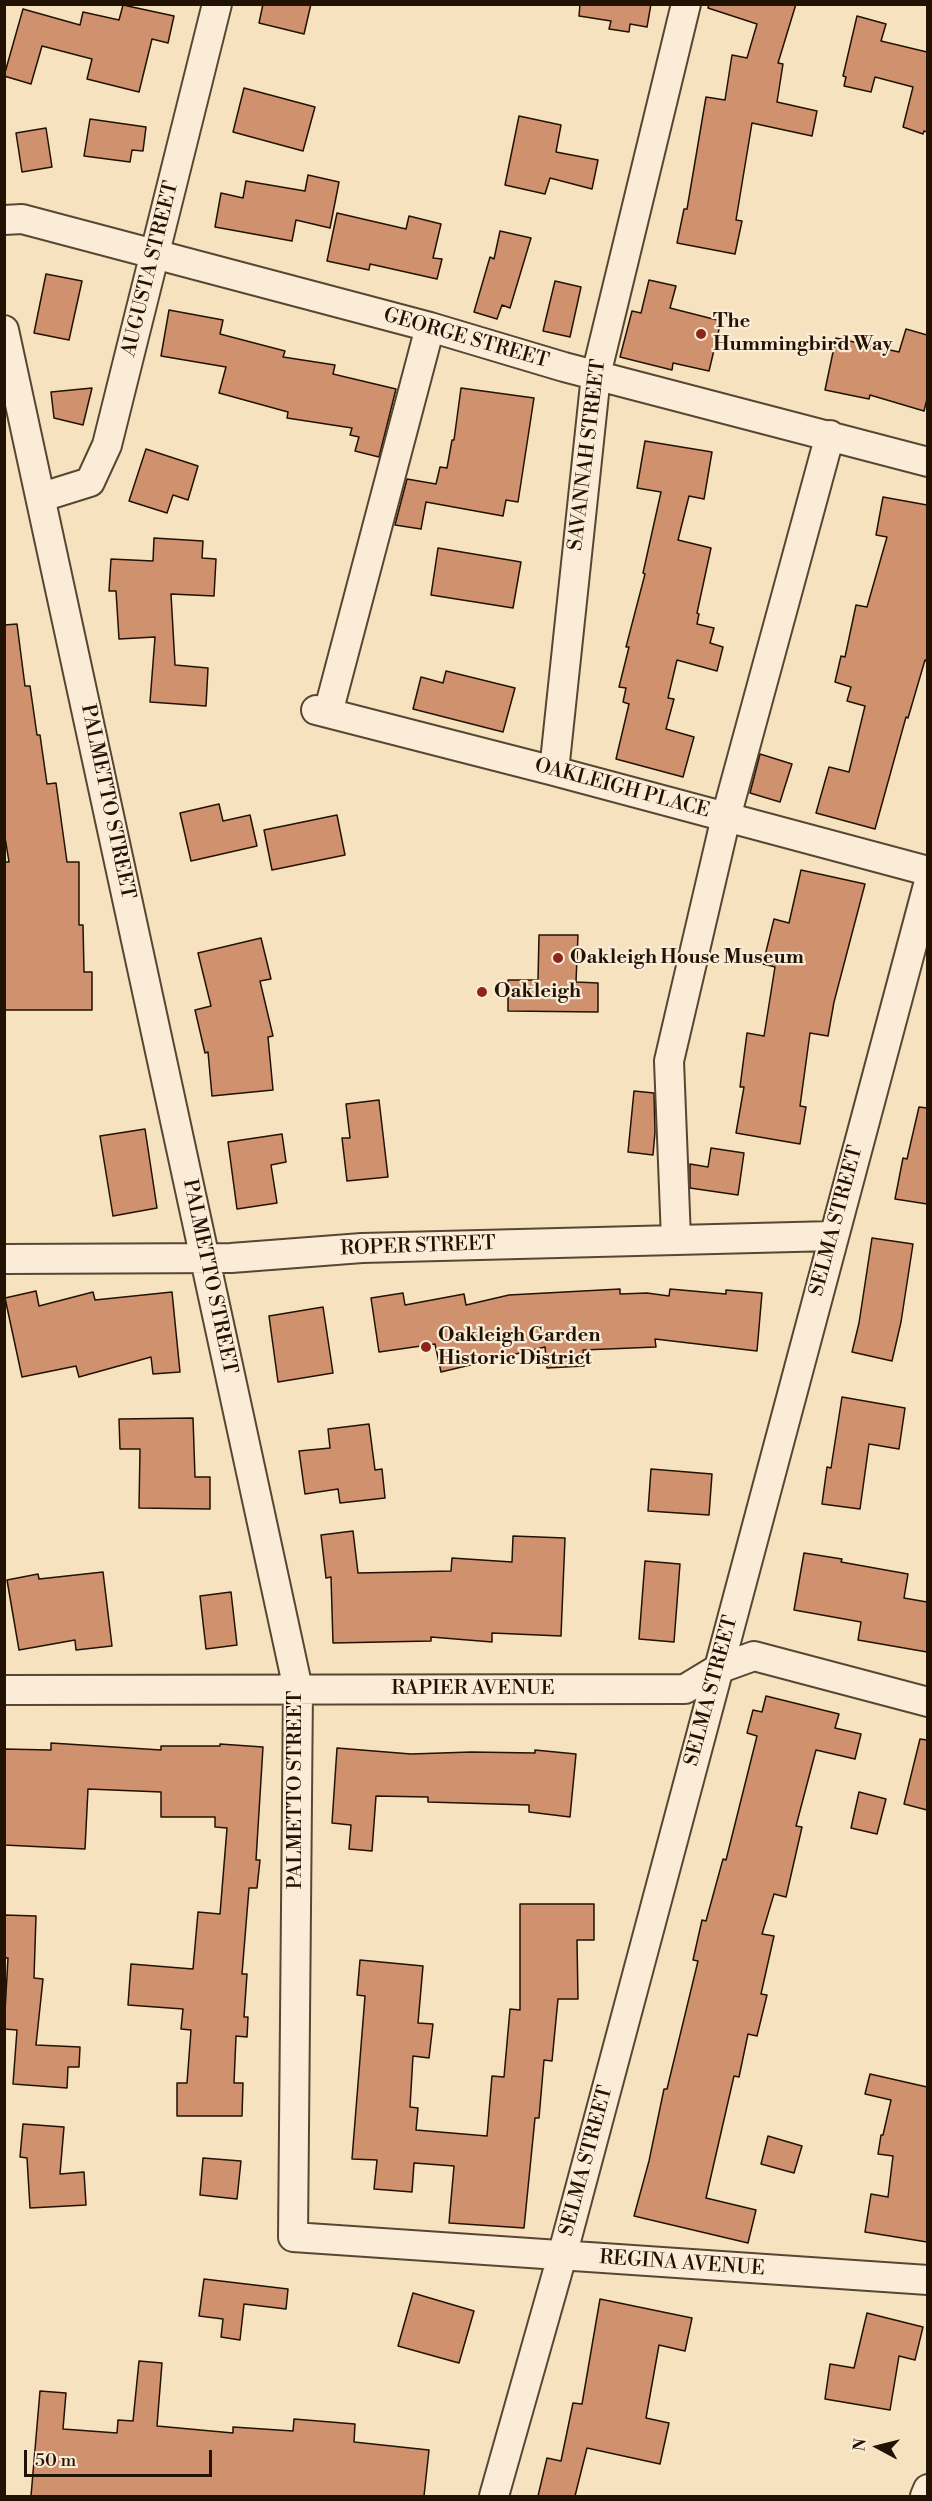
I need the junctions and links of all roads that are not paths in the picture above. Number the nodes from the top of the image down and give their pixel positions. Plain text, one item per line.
1 (217, 4) edge
2 (686, 4) edge
3 (4, 220) edge
4 (154, 254) junction
5 (430, 327) junction
6 (4, 330) edge
7 (596, 375) junction
8 (830, 435) junction
9 (927, 462) edge
10 (42, 497) junction
11 (554, 771) junction
12 (726, 817) junction
13 (927, 871) edge
14 (927, 885) edge
15 (833, 1236) junction
16 (676, 1239) junction
17 (205, 1258) junction
18 (4, 1259) edge
19 (718, 1669) junction
20 (298, 1689) junction
21 (4, 1690) edge
22 (927, 1702) edge
23 (293, 2237) joint
24 (562, 2256) junction
25 (927, 2280) edge
26 (927, 2489) edge
27 (494, 2496) edge
28 (925, 2496) edge

1 - 4 street, AUGUSTA STREET
2 - 7 street, SAVANNAH STREET
3 - 4 street, GEORGE STREET
4 - 5 street, GEORGE STREET
4 - 10 street, AUGUSTA STREET
5 - 7 street, GEORGE STREET
5 - 11 street, OAKLEIGH PLACE
6 - 10 street, PALMETTO STREET
7 - 8 street, GEORGE STREET
7 - 11 street, SAVANNAH STREET
8 - 9 street, GEORGE STREET
8 - 12 street
10 - 17 street, PALMETTO STREET
11 - 12 street, OAKLEIGH PLACE
12 - 13 street, OAKLEIGH PLACE
12 - 16 street
14 - 15 street, SELMA STREET
15 - 16 street, ROPER STREET
15 - 19 street, SELMA STREET
16 - 17 street, ROPER STREET
17 - 18 street, ROPER STREET
17 - 20 street, PALMETTO STREET
19 - 20 street, RAPIER AVENUE
19 - 22 street, RAPIER AVENUE
19 - 24 street, SELMA STREET
20 - 21 street, RAPIER AVENUE
20 - 23 street, PALMETTO STREET
23 - 24 street, REGINA AVENUE
24 - 25 street, REGINA AVENUE
24 - 27 street, SELMA STREET
26 - 28 street

